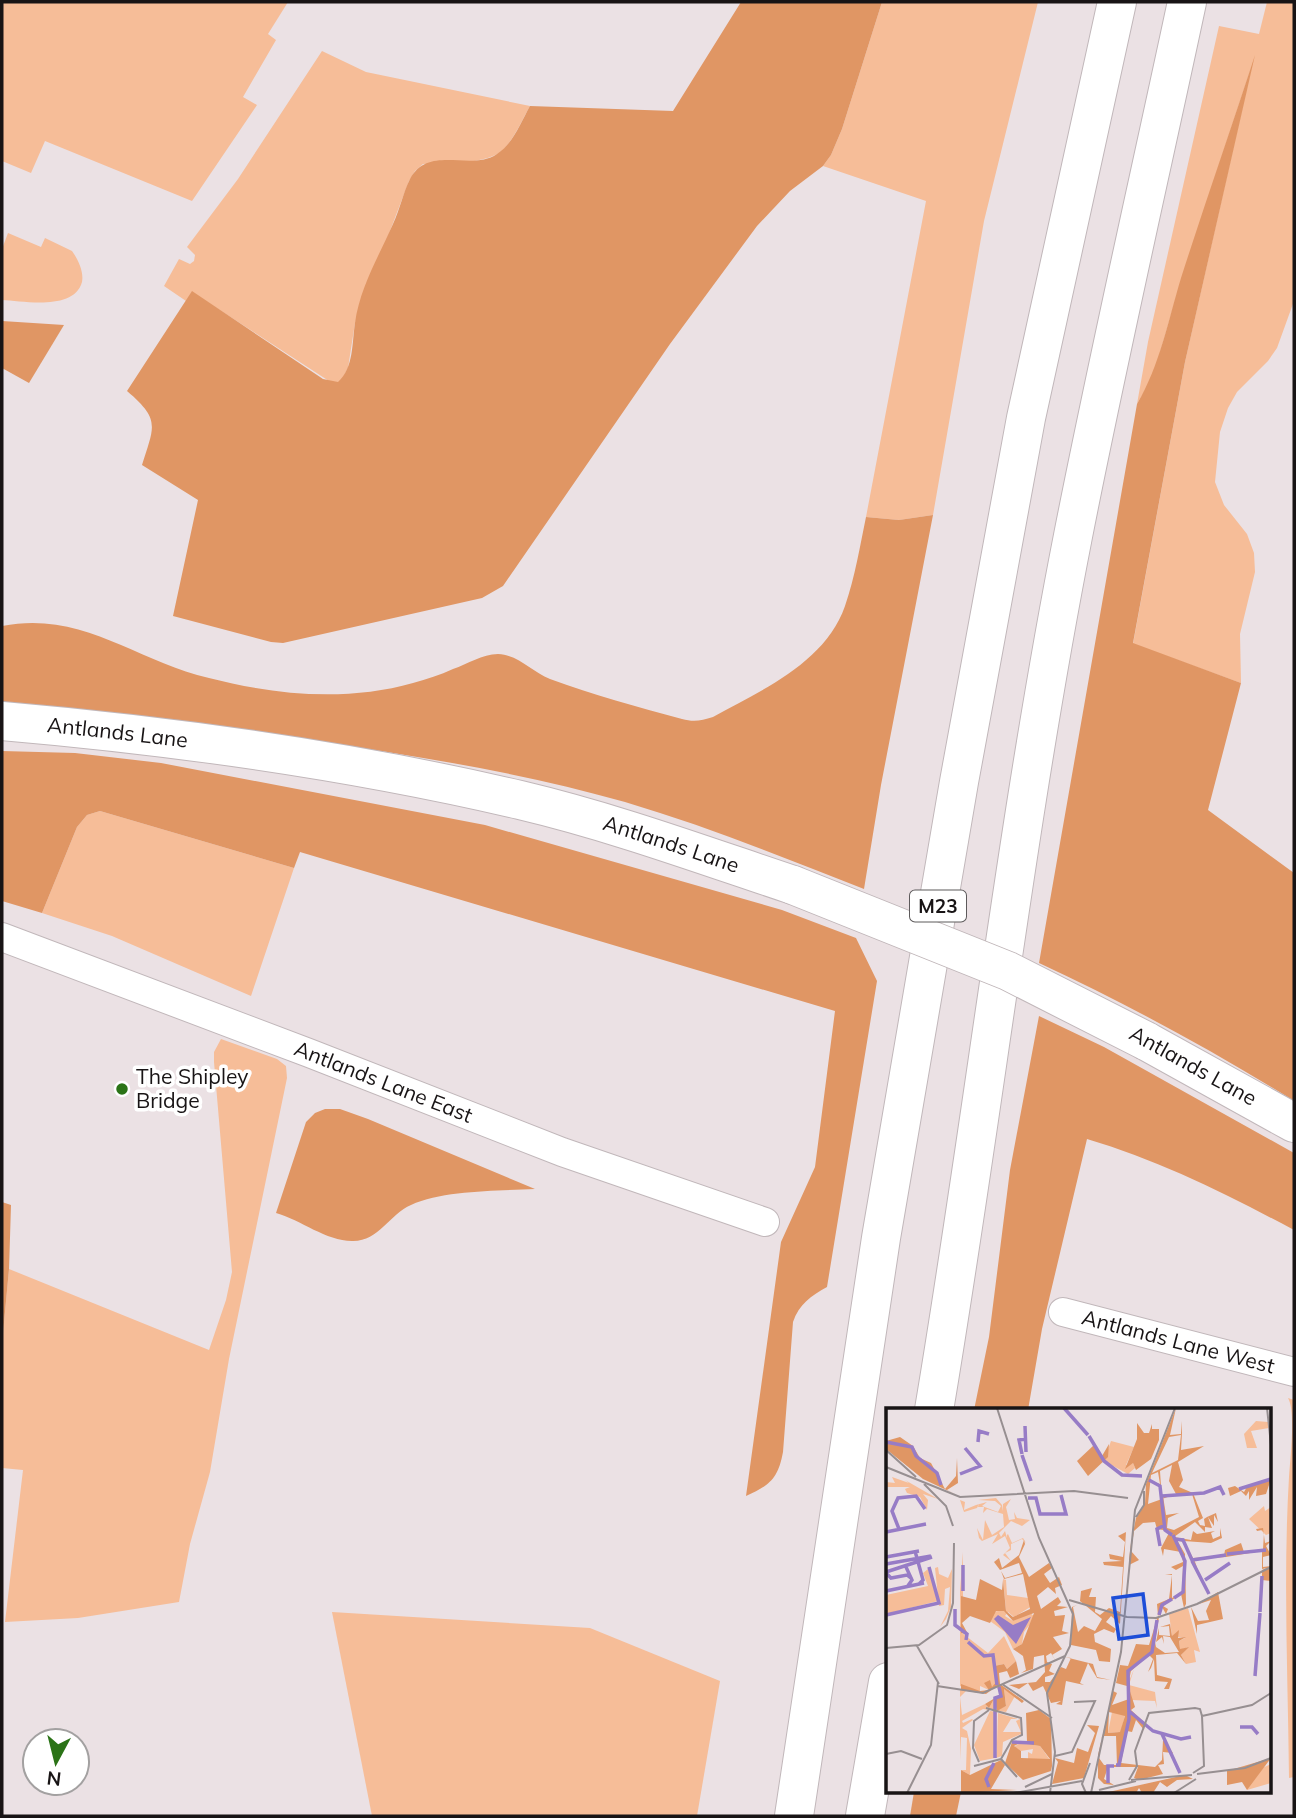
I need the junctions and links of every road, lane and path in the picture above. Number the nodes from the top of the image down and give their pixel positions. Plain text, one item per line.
1 (1117, 2) edge
2 (1187, 2) edge
3 (2, 721) edge
4 (2, 937) edge
5 (1294, 1123) edge
6 (765, 1222) dead end
7 (1063, 1312) dead end
8 (1294, 1372) edge
9 (934, 1408) edge
10 (886, 1693) edge
11 (794, 1816) edge
12 (864, 1816) edge

1 - 11 main road, M23
2 - 9 main road
3 - 5 main road, Antlands Lane, bridge
4 - 6 street, Antlands Lane East
7 - 8 street, Antlands Lane West
10 - 12 main road

